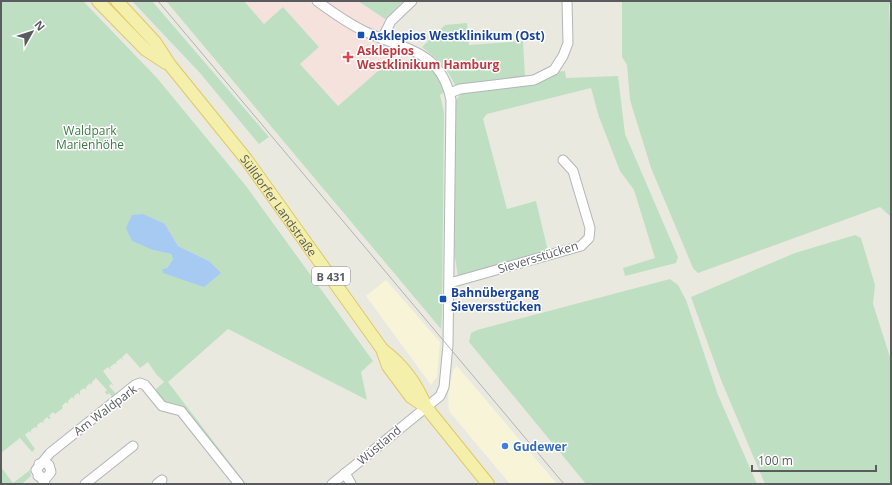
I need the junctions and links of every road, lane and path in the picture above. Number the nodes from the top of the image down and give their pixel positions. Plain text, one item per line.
1 (98, 1) edge
2 (117, 1) edge
3 (317, 1) edge
4 (412, 1) edge
5 (567, 1) edge
6 (382, 39) junction
7 (170, 65) junction
8 (450, 93) junction
9 (563, 160) dead end
10 (450, 283) junction
11 (426, 407) junction
12 (133, 446) dead end
13 (42, 463) junction
14 (345, 474) junction
15 (48, 481) edge
16 (85, 484) edge
17 (239, 484) edge
18 (332, 484) edge
19 (351, 484) edge
20 (488, 484) edge

1 - 7 main road, Sülldorfer Landstraße / B 431
2 - 7 main road, Sülldorfer Landstraße / B 431
3 - 6 street
4 - 6 street
5 - 8 street
6 - 8 street
7 - 11 main road, Sülldorfer Landstraße / B 431
8 - 10 street
9 - 10 street, Sieversstücken
10 - 11 street
11 - 14 street, Wüstland
11 - 20 main road, Sülldorfer Landstraße / B 431
12 - 16 street
13 - 15 street
13 - 15 street
13 - 17 street, Am Waldpark
14 - 18 street, Wüstland
14 - 19 street

